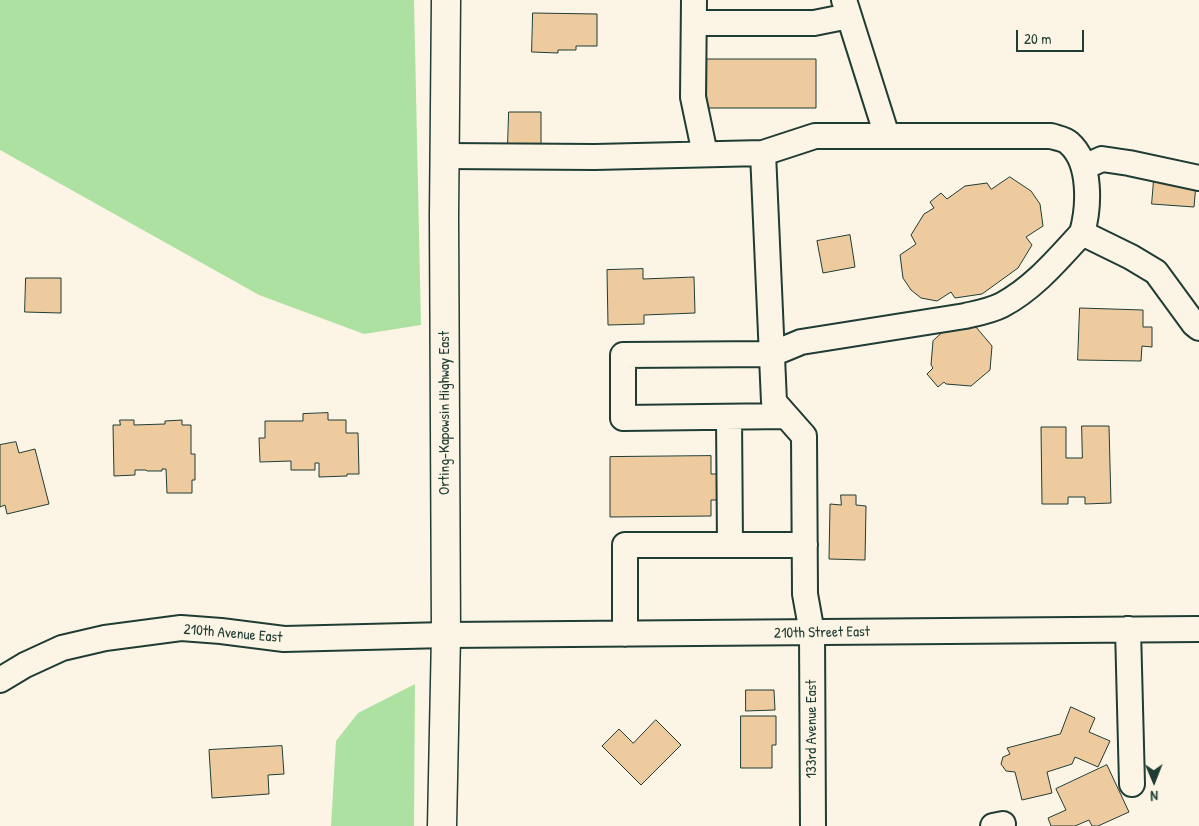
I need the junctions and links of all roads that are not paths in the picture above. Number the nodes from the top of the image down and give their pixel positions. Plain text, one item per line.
1 (446, 0) edge
2 (847, 8) edge
3 (694, 11) edge
4 (888, 136) junction
5 (763, 152) junction
6 (705, 154) junction
7 (444, 156) junction
8 (1084, 167) junction
9 (1199, 178) edge
10 (1082, 233) junction
11 (1199, 328) edge
12 (772, 354) junction
13 (786, 416) junction
14 (728, 417) junction
15 (805, 545) junction
16 (730, 546) junction
17 (1128, 629) junction
18 (1199, 629) edge
19 (812, 633) junction
20 (625, 634) junction
21 (446, 635) junction
22 (0, 680) edge
23 (1132, 784) dead end
24 (442, 826) edge
25 (813, 826) edge

1 - 7 main road, Orting-Kapowsin Highway East
2 - 3 street
2 - 4 street
3 - 6 street
4 - 5 street
4 - 8 street
5 - 6 street
5 - 12 street, 133rd Avenue East
6 - 7 street
7 - 21 main road, Orting-Kapowsin Highway East
8 - 9 street
8 - 10 street
10 - 11 street
10 - 12 street
12 - 13 street, 133rd Avenue East
12 - 14 street
13 - 14 street
13 - 15 street, 133rd Avenue East
14 - 16 street
15 - 16 street
15 - 19 street, 133rd Avenue East
16 - 20 street
17 - 18 street, 210th Street East
17 - 19 street, 210th Street East
17 - 23 street
19 - 20 street, 210th Street East
19 - 25 street, 133rd Avenue East
20 - 21 street, 210th Street East
21 - 22 street, 210th Avenue East
21 - 24 main road, Orting-Kapowsin Highway East

